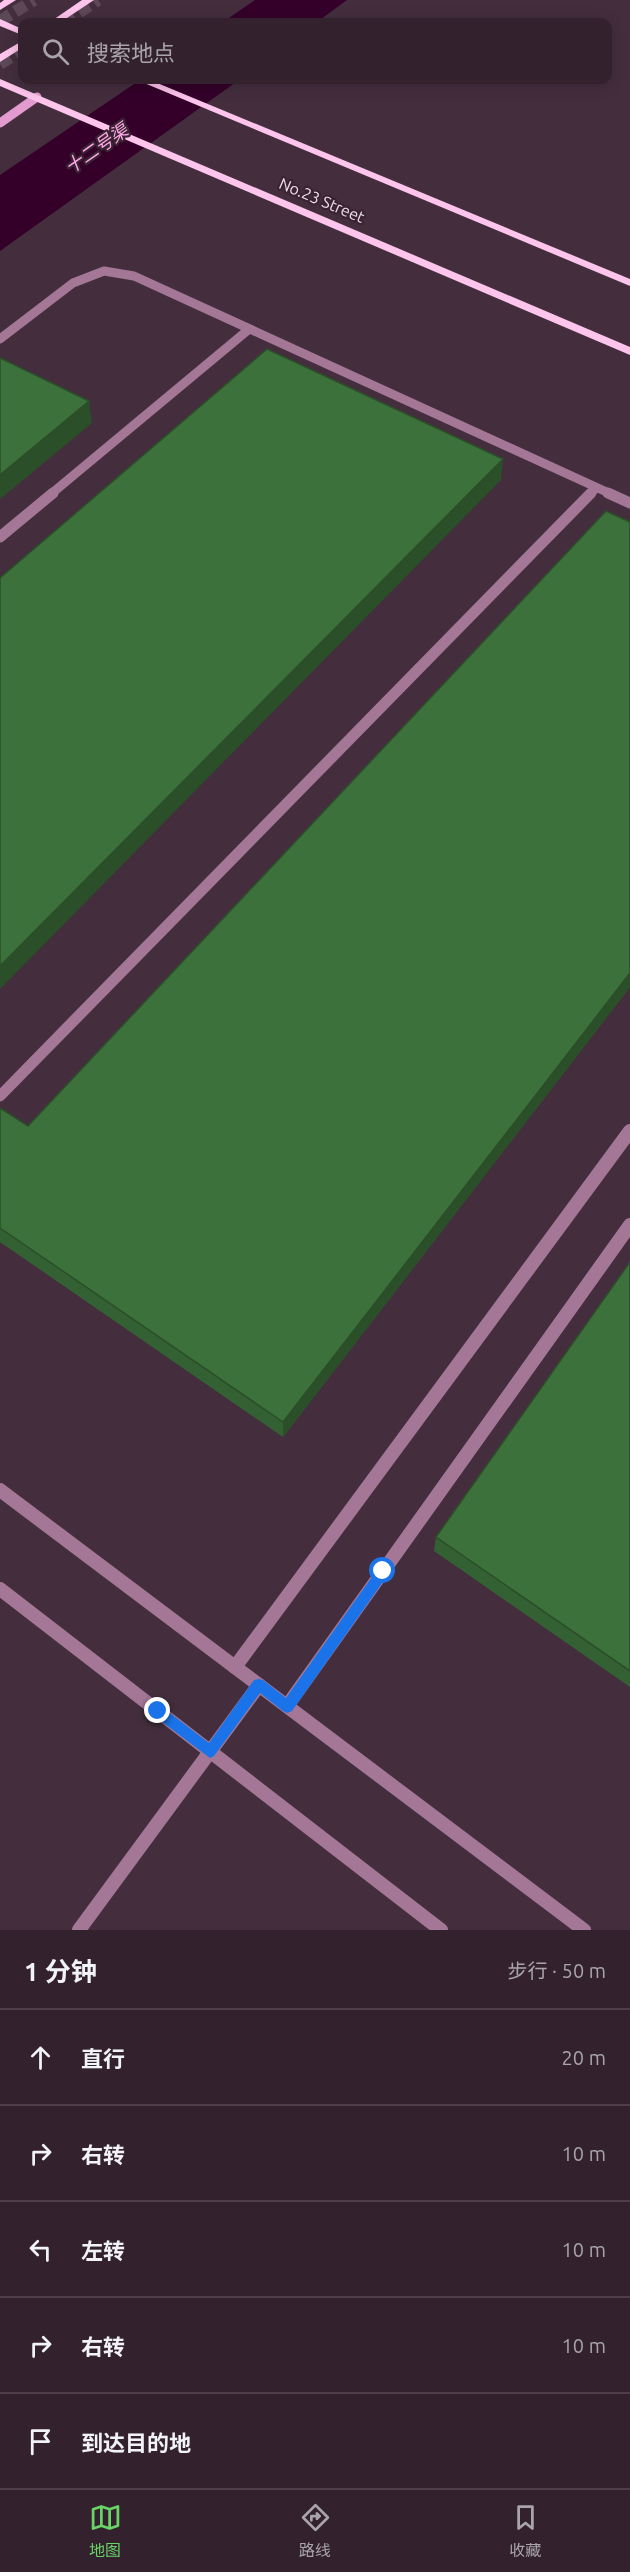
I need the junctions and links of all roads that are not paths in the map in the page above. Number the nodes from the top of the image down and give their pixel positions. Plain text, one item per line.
1 (11, 0) edge
2 (89, 0) edge
3 (0, 7) edge
4 (61, 18) edge
5 (0, 22) edge
6 (18, 30) edge
7 (18, 47) edge
8 (0, 58) edge
9 (0, 82) edge
10 (152, 84) edge
11 (37, 97) junction
12 (0, 123) edge
13 (630, 283) edge
14 (248, 330) junction
15 (0, 339) edge
16 (630, 351) edge
17 (596, 488) junction
18 (630, 503) edge
19 (0, 537) edge
20 (0, 1096) edge
21 (630, 1131) edge
22 (630, 1225) edge
23 (0, 1490) edge
24 (0, 1589) edge
25 (236, 1667) junction
26 (259, 1685) junction
27 (287, 1706) junction
28 (210, 1752) junction
29 (79, 1930) edge
30 (441, 1930) edge
31 (584, 1930) edge

1 - 3 main road
2 - 4 main road
5 - 6 main road
7 - 8 main road
9 - 11 main road, No.23 Street
10 - 13 main road
11 - 12 main road
11 - 16 main road, No.23 Street
14 - 15 lane
14 - 17 lane
14 - 19 lane
17 - 18 lane
17 - 20 lane
21 - 25 lane
22 - 27 lane
23 - 25 lane
24 - 28 lane
25 - 26 lane
26 - 27 lane
26 - 28 lane
27 - 31 lane
28 - 29 lane
28 - 30 lane

